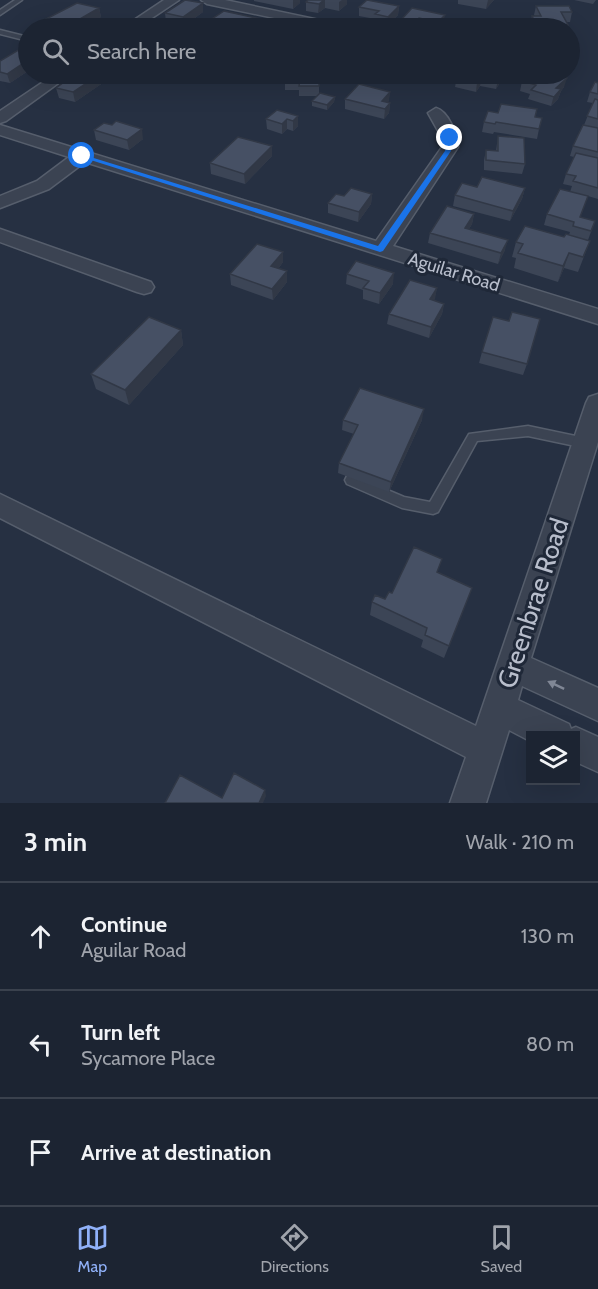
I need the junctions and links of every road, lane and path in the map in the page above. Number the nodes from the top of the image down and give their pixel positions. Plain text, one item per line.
1 (19, 0) edge
2 (173, 0) edge
3 (207, 0) edge
4 (0, 13) edge
5 (145, 18) edge
6 (291, 18) edge
7 (0, 32) edge
8 (18, 36) edge
9 (49, 84) edge
10 (436, 113) dead end
11 (0, 118) edge
12 (0, 130) edge
13 (82, 156) junction
14 (0, 202) edge
15 (0, 235) edge
16 (380, 250) junction
17 (144, 286) dead end
18 (598, 317) edge
19 (598, 403) edge
20 (585, 442) junction
21 (352, 480) edge
22 (0, 505) edge
23 (513, 666) junction
24 (598, 705) edge
25 (500, 708) junction
26 (549, 731) edge
27 (580, 746) edge
28 (486, 749) junction
29 (598, 755) edge
30 (468, 803) edge

1 - 4 lane
2 - 5 street
3 - 6 street
7 - 8 lane
9 - 11 street
10 - 16 street
12 - 13 street, Aguilar Road
13 - 14 street
13 - 16 street, Aguilar Road
15 - 17 street
16 - 18 street, Aguilar Road
19 - 20 street, Greenbrae Road
20 - 21 lane
20 - 23 street, Greenbrae Road
22 - 28 street
24 -> 23 street
23 - 25 street, Greenbrae Road
25 - 26 street
25 - 28 street, Greenbrae Road
27 - 29 street
28 - 30 street, Greenbrae Road

